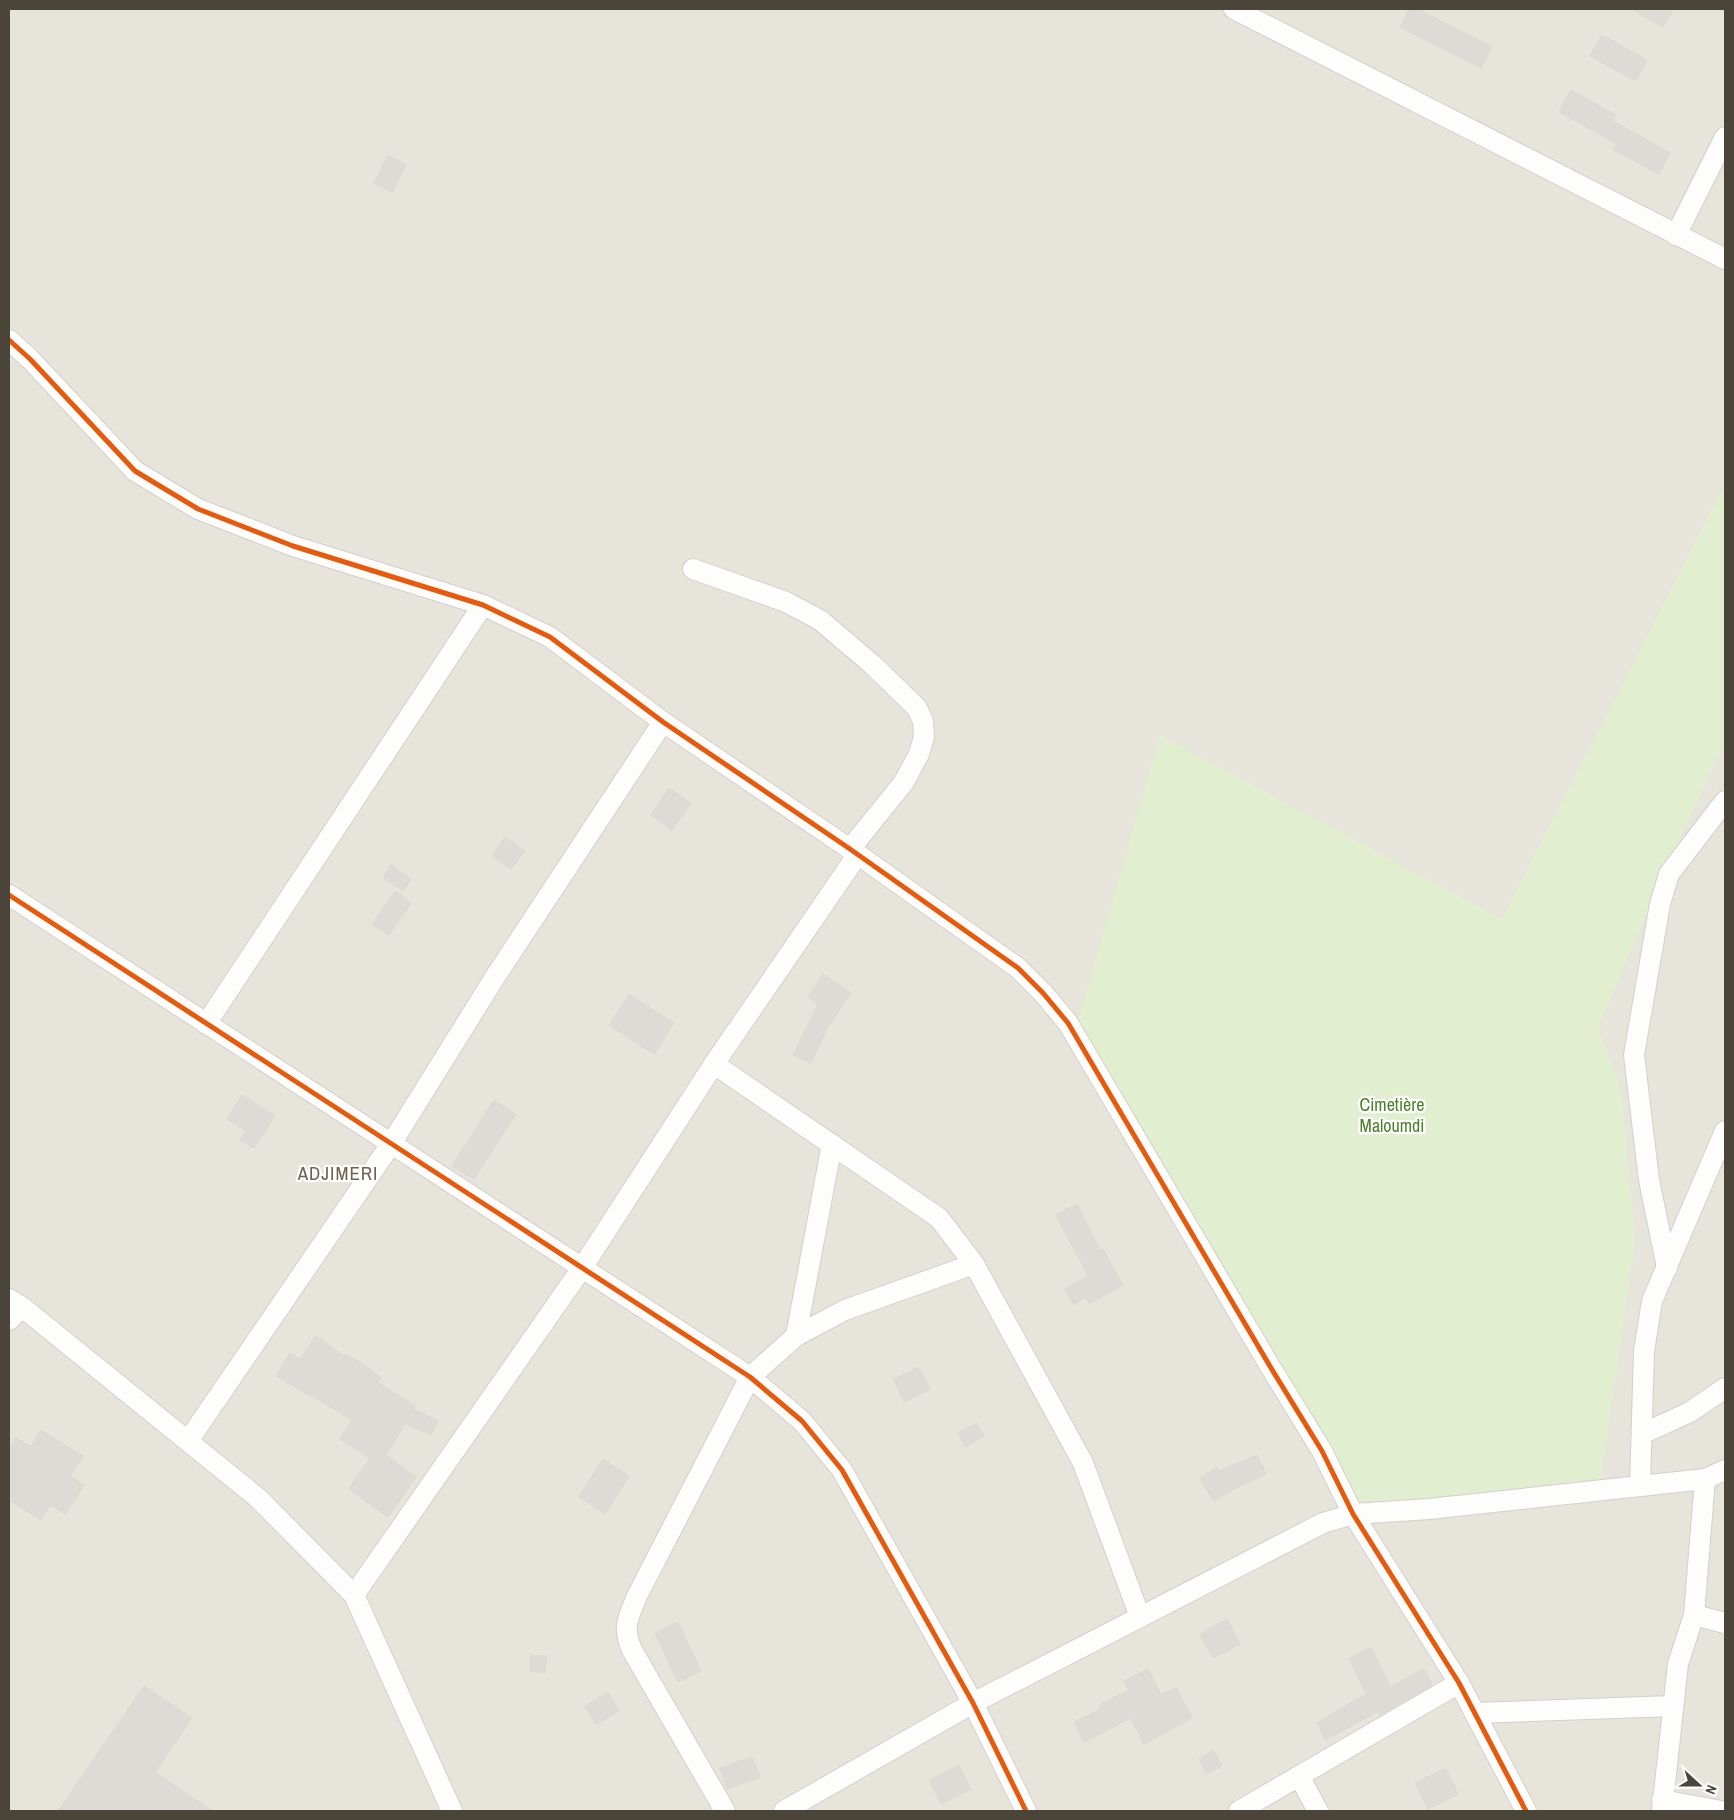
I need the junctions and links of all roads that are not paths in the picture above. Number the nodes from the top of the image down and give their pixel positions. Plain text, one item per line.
1 (1234, 9) edge
2 (1725, 137) edge
3 (1676, 235) junction
4 (1725, 259) edge
5 (9, 340) edge
6 (692, 569) dead end
7 (483, 605) junction
8 (663, 722) junction
9 (1725, 801) edge
10 (854, 851) junction
11 (9, 895) edge
12 (206, 1024) junction
13 (714, 1064) junction
14 (1725, 1130) edge
15 (391, 1144) junction
16 (832, 1144) junction
17 (974, 1264) junction
18 (582, 1268) junction
19 (1667, 1268) junction
20 (13, 1309) edge
21 (796, 1336) junction
22 (750, 1377) junction
23 (1725, 1388) edge
24 (1642, 1434) junction
25 (188, 1441) junction
26 (1725, 1470) edge
27 (1705, 1479) junction
28 (1640, 1486) junction
29 (1352, 1514) junction
30 (354, 1595) junction
31 (1694, 1615) junction
32 (1140, 1617) junction
33 (1725, 1623) edge
34 (1459, 1683) junction
35 (973, 1703) junction
36 (1673, 1706) junction
37 (1475, 1713) junction
38 (1300, 1776) junction
39 (1662, 1806) edge
40 (452, 1811) edge
41 (725, 1811) edge
42 (784, 1811) edge
43 (1026, 1811) edge
44 (1240, 1811) edge
45 (1318, 1811) edge
46 (1526, 1811) edge
47 (1721, 1811) edge

1 - 3 street
2 - 3 street
3 - 4 street
5 - 7 street
6 - 10 street
7 - 8 street
7 - 12 street
8 - 10 street
8 - 15 street
9 - 19 street
10 - 13 street
10 - 29 street
11 - 12 street
12 - 15 street
13 - 16 street
13 - 18 street
14 - 19 street
15 - 18 street
15 - 25 street
16 - 17 street
16 - 21 street
17 - 21 street
17 - 32 street
18 - 22 street
18 - 30 street
19 - 24 street
20 - 25 street
21 - 22 street
22 - 35 street
22 - 41 street
23 - 24 street
24 - 28 street
25 - 30 street
26 - 27 street
27 - 28 street
27 - 31 street
28 - 29 street
29 - 32 street
29 - 34 street
30 - 40 street
31 - 33 street
31 - 36 street
32 - 35 street
34 - 37 street
34 - 38 street
35 - 42 street
35 - 43 street
36 - 37 street
36 - 39 street
37 - 46 street
38 - 44 street
38 - 45 street
39 - 47 street

